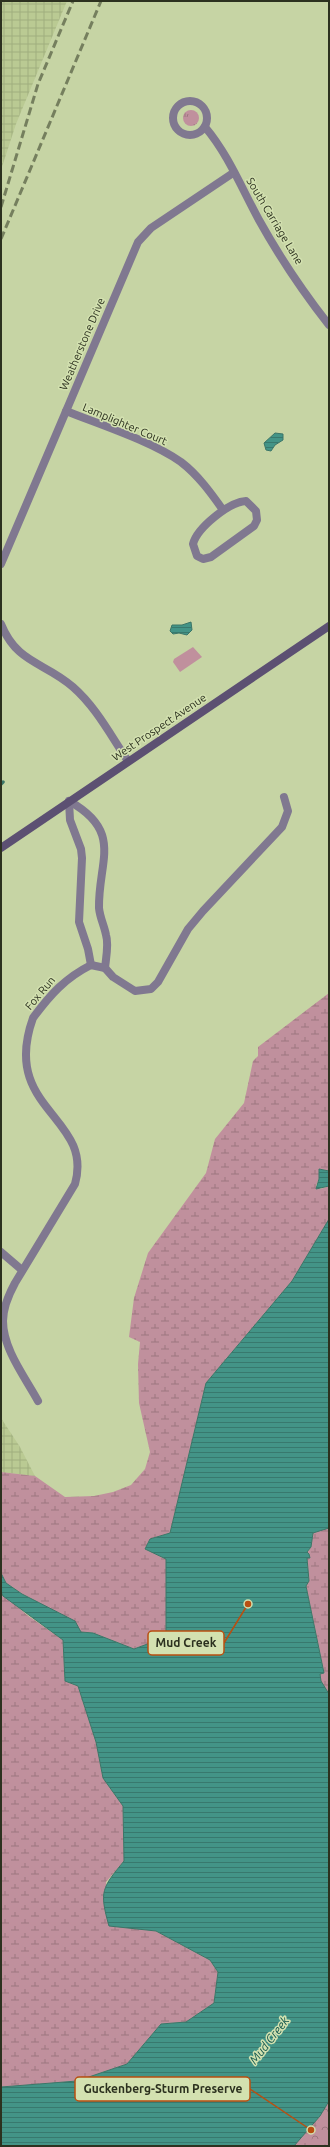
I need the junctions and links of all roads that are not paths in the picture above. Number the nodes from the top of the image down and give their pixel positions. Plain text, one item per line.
1 (205, 127) junction
2 (233, 173) junction
3 (329, 325) edge
4 (66, 411) junction
5 (222, 510) junction
6 (1, 564) edge
7 (1, 624) edge
8 (329, 626) edge
9 (128, 761) junction
10 (284, 797) dead end
11 (69, 801) junction
12 (1, 848) edge
13 (91, 965) junction
14 (105, 968) junction
15 (18, 1044) dead end
16 (42, 1117) dead end
17 (1, 1252) edge
18 (22, 1270) junction
19 (38, 1400) dead end

1 - 1 street, South Carriage Lane
1 - 2 street, South Carriage Lane
2 - 3 street, South Carriage Lane
2 - 4 street, Weatherstone Drive
4 - 5 street, Lamplighter Court
4 - 6 street, Weatherstone Drive
5 - 5 street
7 - 9 street
8 - 9 main road, West Prospect Avenue
9 - 11 main road, West Prospect Avenue
10 - 14 street
11 - 12 main road, West Prospect Avenue
11 - 13 street
11 - 14 street
13 - 14 street
13 - 15 street, Fox Run
16 - 18 street
17 - 18 street
18 - 19 street

